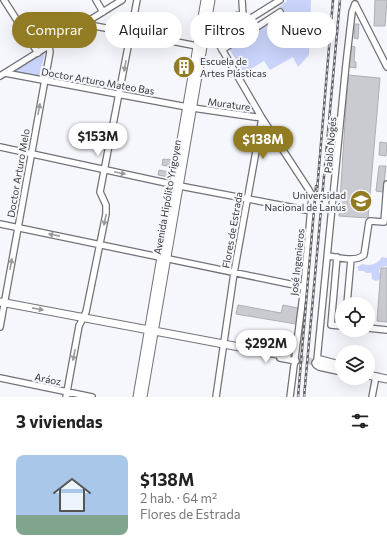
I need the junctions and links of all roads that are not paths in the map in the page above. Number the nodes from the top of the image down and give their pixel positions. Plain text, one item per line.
1 (4, 0) edge
2 (96, 0) edge
3 (122, 0) edge
4 (137, 0) edge
5 (205, 0) edge
6 (211, 0) edge
7 (242, 0) edge
8 (280, 0) edge
9 (103, 12) junction
10 (135, 12) edge
11 (203, 12) edge
12 (209, 12) edge
13 (243, 12) edge
14 (259, 13) edge
15 (97, 16) edge
16 (267, 21) edge
17 (46, 48) edge
18 (49, 48) edge
19 (128, 48) edge
20 (197, 48) edge
21 (202, 48) edge
22 (222, 50) joint
23 (38, 53) junction
24 (387, 67) edge
25 (3, 75) edge
26 (44, 81) junction
27 (120, 95) junction
28 (190, 107) junction
29 (262, 118) junction
30 (0, 147) edge
31 (31, 154) junction
32 (105, 170) junction
33 (387, 184) edge
34 (177, 185) junction
35 (247, 199) junction
36 (311, 211) junction
37 (385, 222) edge
38 (0, 224) edge
39 (18, 228) junction
40 (100, 244) junction
41 (328, 256) junction
42 (337, 257) junction
43 (164, 258) junction
44 (351, 259) junction
45 (234, 273) junction
46 (304, 287) junction
47 (348, 297) edge
48 (2, 302) edge
49 (84, 318) junction
50 (335, 325) edge
51 (0, 327) edge
52 (375, 329) edge
53 (387, 330) edge
54 (151, 331) junction
55 (226, 345) junction
56 (287, 356) tunnel mouth
57 (296, 358) junction
58 (318, 361) junction
59 (335, 364) edge
60 (335, 366) edge
61 (335, 370) edge
62 (375, 376) edge
63 (0, 378) edge
64 (387, 379) edge
65 (371, 385) edge
66 (66, 394) edge
67 (92, 397) edge
68 (137, 397) edge
69 (143, 397) edge
70 (216, 397) edge
71 (290, 397) edge
72 (372, 397) edge

1 - 23 street
2 - 9 street
3 - 9 street
4 - 10 street
5 - 11 main road, Avenida Hipólito Yrigoyen
6 - 12 main road, Avenida Hipólito Yrigoyen
7 - 13 street
8 - 14 street
9 - 15 street
16 - 22 street
17 - 23 street
18 - 26 street, Doctor Arturo Melo
19 -> 27 street
20 - 28 main road, Avenida Hipólito Yrigoyen
21 - 28 main road, Avenida Hipólito Yrigoyen
22 - 29 street, José Ingenieros
23 - 25 street
24 - 41 street, Pablo Nogés
25 - 26 street, Doctor Arturo Mateo Bas
26 - 27 street, Doctor Arturo Mateo Bas
31 -> 26 street, Doctor Arturo Melo
27 - 28 street, Doctor Arturo Mateo Bas
27 - 32 street
28 - 29 street, Murature
28 - 34 main road, Avenida Hipólito Yrigoyen
29 - 35 street, Flores de Estrada
29 - 36 street, José Ingenieros
30 - 31 street
31 - 32 street
31 - 39 street, Doctor Arturo Melo
32 -> 34 street
32 -> 40 street
33 - 37 street
34 - 35 street
34 - 43 main road, Avenida Hipólito Yrigoyen
35 - 36 street
35 - 45 street, Flores de Estrada
36 - 46 street, José Ingenieros
37 - 44 street
38 - 39 street
40 -> 39 street
48 -> 39 street, Doctor Arturo Melo
40 - 43 street
40 - 49 street
41 - 42 street
41 - 58 street, Pablo Nogés
42 - 44 street
42 - 50 street
43 - 45 street
43 - 54 main road, Avenida Hipólito Yrigoyen
44 - 47 street
45 - 46 street
45 - 55 street, Flores de Estrada
46 - 57 street, José Ingenieros
48 -> 49 main road
48 - 51 street, Doctor Arturo Melo
49 - 54 main road
49 -> 66 street
52 - 53 street
54 - 55 main road
54 - 68 main road, Avenida Hipólito Yrigoyen
54 - 69 main road, Avenida Hipólito Yrigoyen
55 - 56 main road
55 - 57 street
55 - 70 street, Flores de Estrada
57 - 71 street, José Ingenieros
58 - 59 street
58 - 60 main road
58 - 61 street
62 - 64 main road
63 - 66 street, Aráoz
65 - 72 street
66 - 67 street, Aráoz

